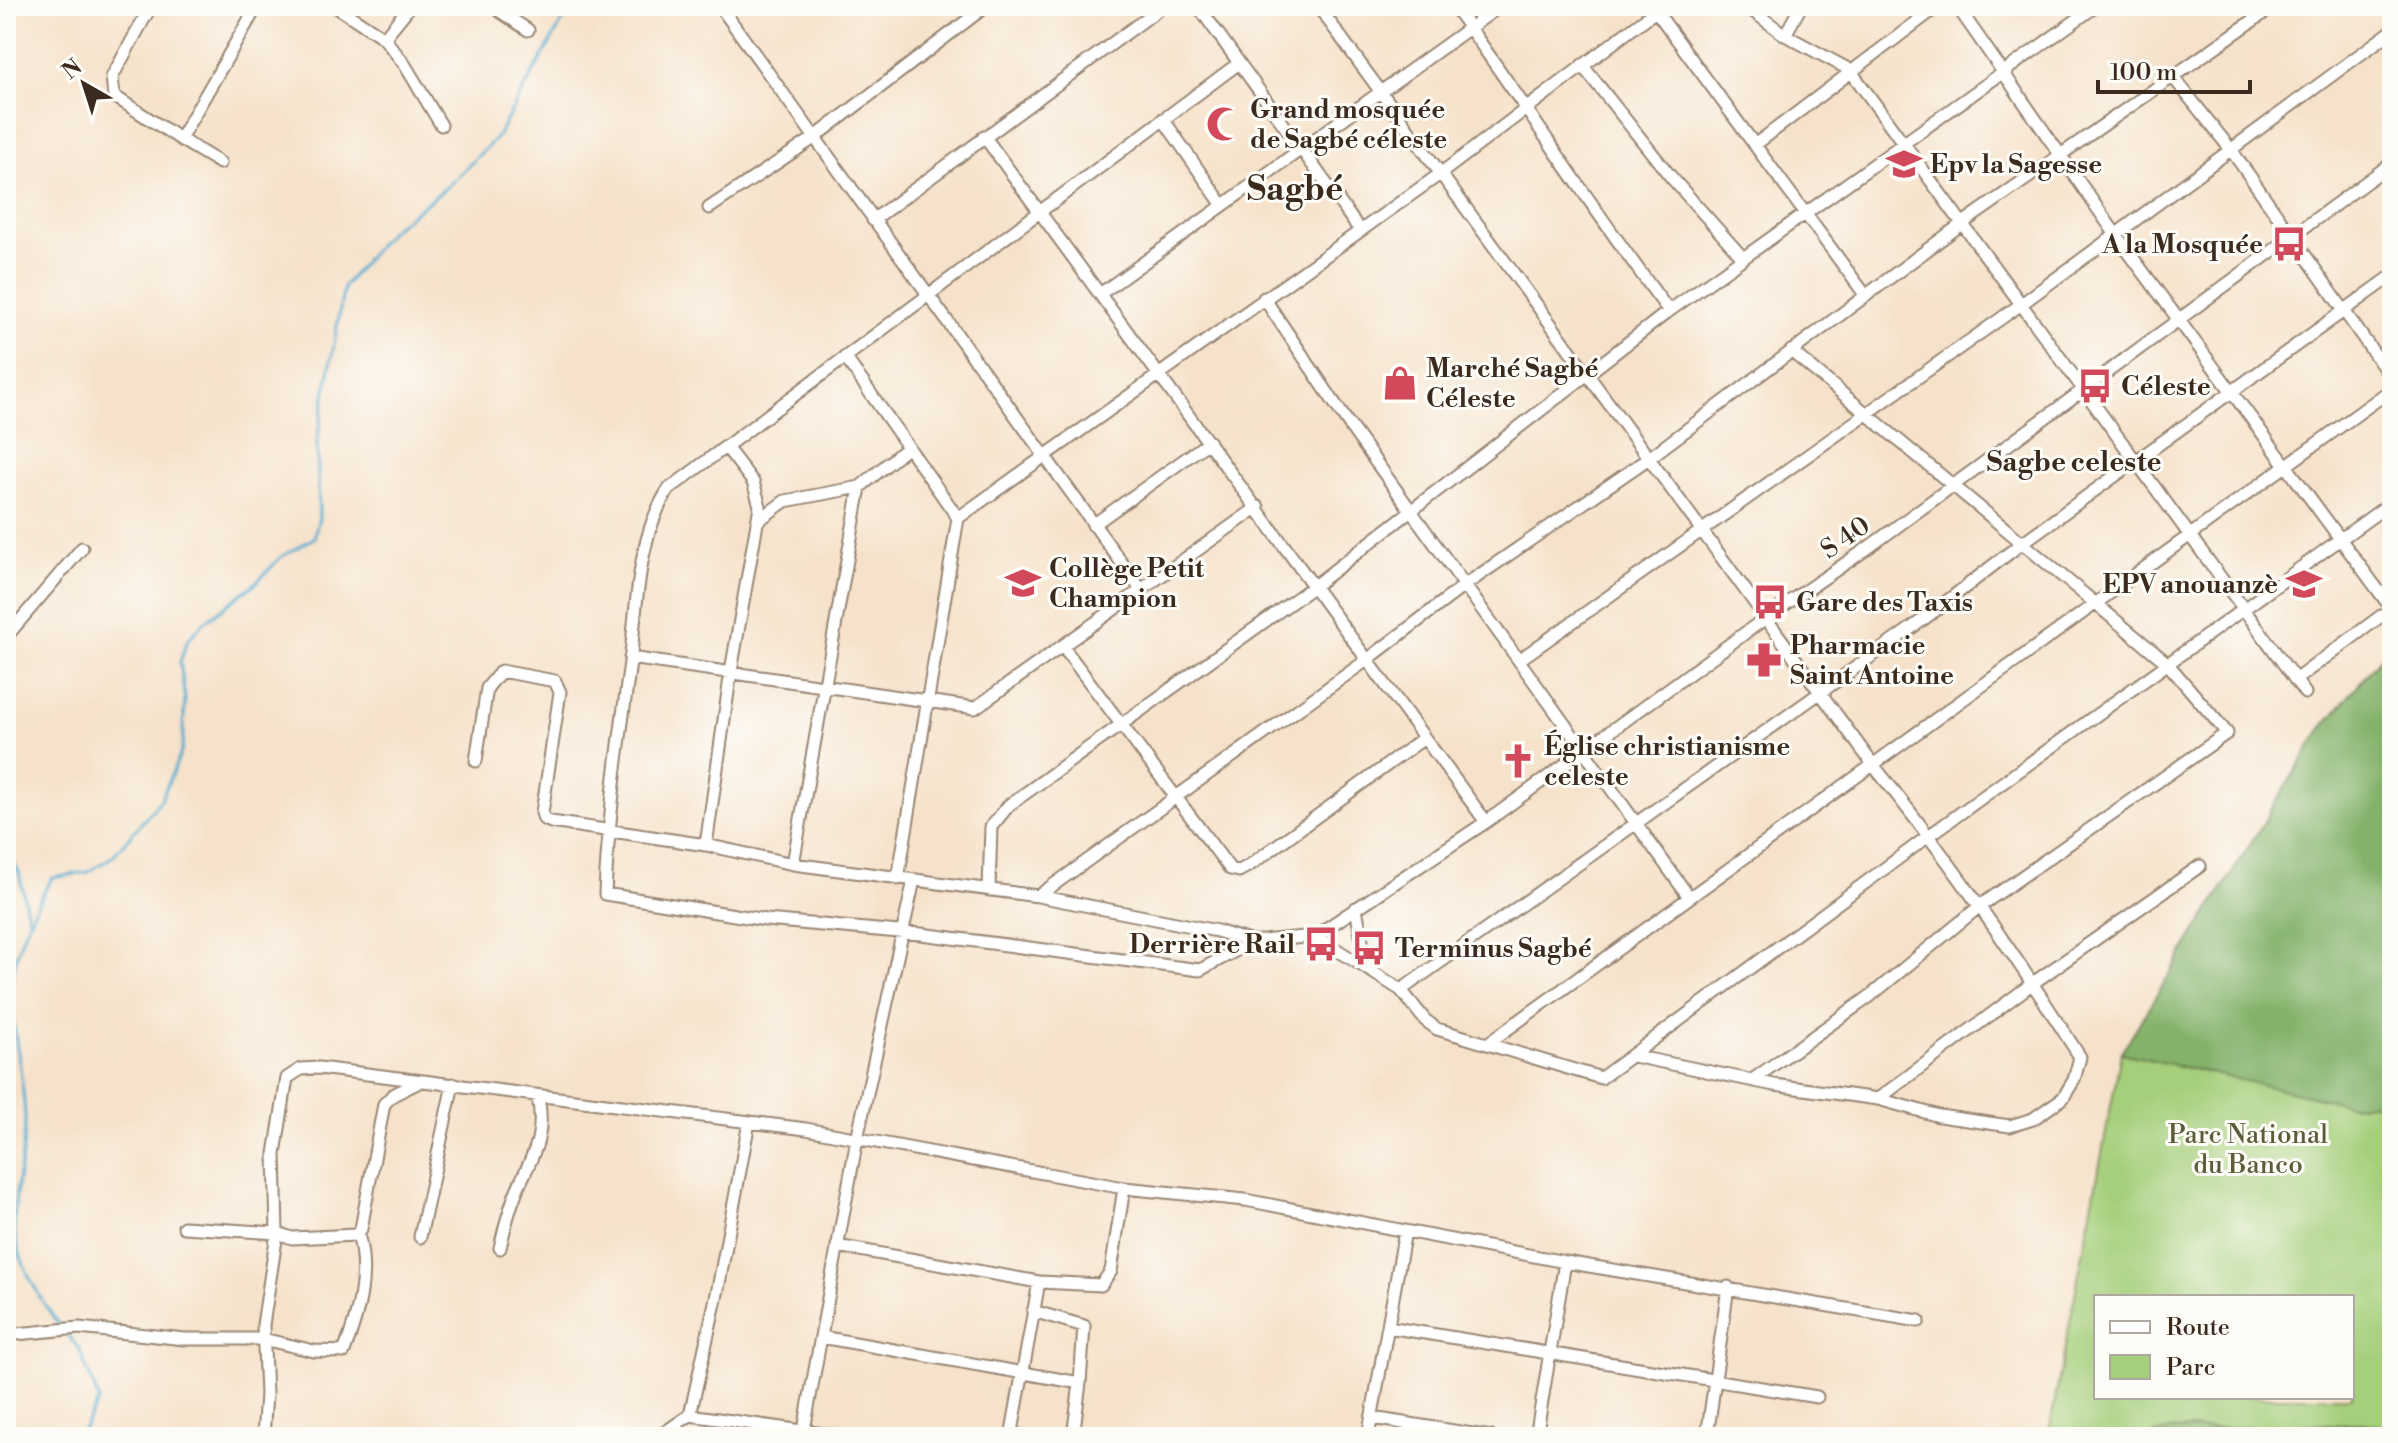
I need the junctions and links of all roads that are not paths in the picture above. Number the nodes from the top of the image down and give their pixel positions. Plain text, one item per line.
1 (151, 6) edge
2 (257, 6) edge
3 (335, 6) edge
4 (410, 6) edge
5 (492, 6) edge
6 (720, 6) edge
7 (986, 6) edge
8 (1163, 6) edge
9 (1198, 6) edge
10 (1318, 6) edge
11 (1454, 6) edge
12 (1500, 6) edge
13 (1746, 6) edge
14 (1801, 6) edge
15 (1938, 6) edge
16 (1957, 6) edge
17 (2096, 6) edge
18 (2274, 6) edge
19 (1659, 8) edge
20 (1470, 28) junction
21 (528, 30) dead end
22 (2392, 31) edge
23 (1785, 35) junction
24 (384, 38) junction
25 (1239, 63) junction
26 (1582, 65) junction
27 (1850, 70) junction
28 (2002, 73) junction
29 (2174, 78) junction
30 (1383, 90) junction
31 (1526, 106) junction
32 (1163, 119) junction
33 (441, 125) dead end
34 (984, 136) junction
35 (814, 138) junction
36 (180, 139) junction
37 (1756, 144) junction
38 (1904, 144) junction
39 (1300, 147) junction
40 (2232, 151) junction
41 (2060, 153) junction
42 (220, 163) dead end
43 (2390, 170) edge
44 (1440, 174) junction
45 (1222, 204) junction
46 (709, 208) dead end
47 (1039, 213) junction
48 (1805, 213) junction
49 (873, 220) junction
50 (1963, 223) junction
51 (1359, 229) junction
52 (2116, 235) junction
53 (2292, 236) junction
54 (1743, 258) junction
55 (2392, 276) edge
56 (1100, 294) junction
57 (927, 296) junction
58 (1866, 296) junction
59 (1264, 298) junction
60 (2020, 305) junction
61 (1669, 311) junction
62 (2345, 311) junction
63 (2178, 317) junction
64 (1791, 351) junction
65 (845, 357) junction
66 (1590, 375) junction
67 (1160, 376) junction
68 (2392, 379) edge
69 (2392, 389) edge
70 (2083, 390) junction
71 (2232, 392) junction
72 (1867, 414) junction
73 (1209, 442) junction
74 (726, 447) junction
75 (908, 447) junction
76 (1649, 458) junction
77 (1044, 459) junction
78 (2136, 462) junction
79 (2284, 466) junction
80 (860, 487) junction
81 (1952, 487) junction
82 (2392, 502) edge
83 (1258, 507) junction
84 (1412, 510) junction
85 (958, 518) junction
86 (759, 520) junction
87 (1093, 525) junction
88 (1701, 530) junction
89 (2190, 535) junction
90 (2338, 539) junction
91 (2022, 543) junction
92 (82, 548) dead end
93 (1465, 585) junction
94 (1314, 586) junction
95 (1142, 591) junction
96 (2386, 601) dead end
97 (2097, 602) junction
98 (2244, 610) junction
99 (2381, 616) dead end
100 (1767, 617) junction
101 (6, 637) edge
102 (1063, 647) junction
103 (630, 658) junction
104 (1367, 660) junction
105 (1519, 660) junction
106 (2167, 663) junction
107 (731, 671) junction
108 (2295, 680) junction
109 (823, 685) junction
110 (1822, 692) junction
111 (2305, 693) dead end
112 (926, 701) junction
113 (1123, 724) junction
114 (1424, 738) junction
115 (1584, 751) junction
116 (476, 761) dead end
117 (1874, 766) junction
118 (1177, 797) junction
119 (1486, 822) junction
120 (1636, 825) junction
121 (608, 830) junction
122 (1930, 835) junction
123 (706, 845) junction
124 (793, 864) junction
125 (2200, 866) dead end
126 (898, 879) junction
127 (914, 880) junction
128 (989, 890) junction
129 (1038, 896) junction
130 (1689, 897) junction
131 (1980, 906) junction
132 (1356, 908) junction
133 (900, 935) junction
134 (1315, 936) junction
135 (1252, 942) junction
136 (1367, 969) junction
137 (2033, 983) junction
138 (1401, 990) junction
139 (1487, 1044) junction
140 (1633, 1056) junction
141 (1755, 1078) junction
142 (421, 1081) junction
143 (453, 1084) junction
144 (538, 1097) junction
145 (1878, 1099) junction
146 (749, 1122) junction
147 (857, 1139) junction
148 (1124, 1188) junction
149 (184, 1227) dead end
150 (1405, 1231) junction
151 (277, 1233) junction
152 (358, 1234) junction
153 (420, 1237) dead end
154 (837, 1246) junction
155 (500, 1248) dead end
156 (1565, 1262) junction
157 (1039, 1282) junction
158 (1728, 1287) junction
159 (1033, 1311) junction
160 (1919, 1321) dead end
161 (1388, 1327) junction
162 (6, 1335) edge
163 (821, 1337) junction
164 (263, 1339) junction
165 (1550, 1355) junction
166 (1020, 1373) junction
167 (1714, 1381) junction
168 (1080, 1383) junction
169 (1817, 1397) dead end
170 (690, 1415) junction
171 (1372, 1418) junction
172 (804, 1430) junction
173 (1474, 1436) edge
174 (263, 1437) edge
175 (658, 1437) edge
176 (845, 1437) edge
177 (1011, 1437) edge
178 (1073, 1437) edge
179 (1368, 1437) edge
180 (1491, 1437) edge
181 (1536, 1437) edge
182 (1707, 1437) edge

1 - 36 street
2 - 36 street
3 - 24 street
4 - 24 street
5 - 21 street
6 - 35 street
7 - 35 street
8 - 34 street
9 - 25 street
10 - 30 street
11 - 20 street
12 - 20 street
13 - 23 street
14 - 23 street
15 - 27 street
16 - 28 street
17 - 28 street
18 - 29 street
19 - 26 street
19 - 37 street
20 - 30 street
20 - 31 street
22 - 40 street
23 - 27 street
24 - 33 street
25 - 32 street
25 - 39 street
26 - 31 street
26 - 54 street
27 - 37 street
27 - 38 street
28 - 38 street
28 - 41 street
29 - 40 street
29 - 41 street
30 - 39 street
30 - 44 street
31 - 44 street
31 - 61 street
32 - 45 street
32 - 47 street
34 - 47 street
34 - 49 street
35 - 46 street
35 - 49 street
36 - 42 street
37 - 48 street
38 - 48 street
38 - 50 street
39 - 45 street
39 - 51 street
40 - 52 street
40 - 53 street
41 - 50 street
41 - 52 street
43 - 53 street, S 40
44 - 51 street
44 - 66 street
45 - 56 street
47 - 56 street
47 - 57 street
48 - 54 street
48 - 58 street
49 - 57 street
50 - 58 street
50 - 60 street
51 - 59 street
52 - 60 street
52 - 63 street
53 - 62 street
53 - 63 street, S 40
54 - 61 street
55 - 62 street
56 - 67 street
57 - 65 street
57 - 77 street
58 - 64 street
59 - 67 street
59 - 84 street
60 - 70 street
60 - 72 street
61 - 66 street
62 - 68 street
62 - 71 street
63 - 70 street, S 40
63 - 71 street
64 - 72 street
64 - 76 street
65 - 74 street
65 - 75 street
66 - 76 street
66 - 84 street
67 - 73 street
67 - 77 street
69 - 79 street
70 - 78 street
70 - 81 street, S 40
71 - 78 street
71 - 79 street
72 - 81 street
72 - 88 street
73 - 83 street
73 - 87 street
74 - 86 street
74 - 103 street
75 - 80 street
75 - 85 street
76 - 88 street
76 - 93 street
77 - 85 street
77 - 87 street
78 - 89 street
78 - 91 street
79 - 89 street
79 - 90 street
80 - 86 street
80 - 109 street
81 - 91 street
81 - 100 street, S 40
82 - 90 street
83 - 94 street
83 - 95 street
84 - 93 street
84 - 94 street
85 - 112 street
86 - 107 street
87 - 95 street
88 - 100 street
88 - 105 street
89 - 97 street
89 - 98 street
90 - 96 street
90 - 98 street
91 - 97 street
91 - 110 street
92 - 101 street
93 - 104 street
93 - 105 street
94 - 104 street
94 - 113 street
95 - 102 street
97 - 106 street
97 - 117 street
98 - 106 street
98 - 108 street
99 - 108 street
100 - 110 street
100 - 115 street, S 40
102 - 112 street
102 - 113 street
103 - 107 street
103 - 121 street
104 - 114 street
104 - 118 street
105 - 115 street
106 - 122 street
106 - 131 street
107 - 109 street
107 - 123 street
108 - 111 street
109 - 112 street
109 - 124 street
110 - 117 street
110 - 120 street
112 - 126 street
113 - 118 street
113 - 128 street
114 - 118 street
114 - 119 street
115 - 119 street, S 40
115 - 120 street
116 - 121 street
117 - 122 street
117 - 130 street
118 - 129 street
119 - 132 street, S 40
120 - 130 street
120 - 138 street
121 - 123 street
121 - 133 street
122 - 131 street
122 - 140 street
123 - 124 street
124 - 126 street
125 - 137 street
126 - 127 street
127 - 128 street
127 - 133 street
128 - 129 street
129 - 135 street
130 - 139 street
131 - 137 street
131 - 141 street
132 - 134 street, S 40
132 - 136 street
133 - 135 street
133 - 147 street
134 - 135 street
134 - 136 street
136 - 138 street
137 - 145 street
137 - 145 street
138 - 139 street
139 - 140 street
140 - 141 street
141 - 145 street
142 - 143 street
142 - 151 street
142 - 152 street
143 - 144 street
143 - 153 street
144 - 146 street
144 - 155 street
146 - 147 street
146 - 170 street
147 - 148 street
147 - 154 street
148 - 150 street
148 - 157 street
149 - 151 street
150 - 156 street
150 - 161 street
151 - 152 street
151 - 164 street
152 - 164 street
154 - 157 street
154 - 163 street
156 - 158 street
156 - 165 street
157 - 159 street
158 - 160 street
158 - 167 street
159 - 166 street
159 - 168 street
161 - 165 street
161 - 171 street
162 - 164 street
163 - 166 street
163 - 172 street
164 - 174 street
165 - 167 street
165 - 181 street
166 - 168 street
166 - 177 street
167 - 169 street
167 - 182 street
168 - 178 street
170 - 172 street
170 - 175 street
171 - 173 street
171 - 179 street
172 - 176 street
173 - 180 street

